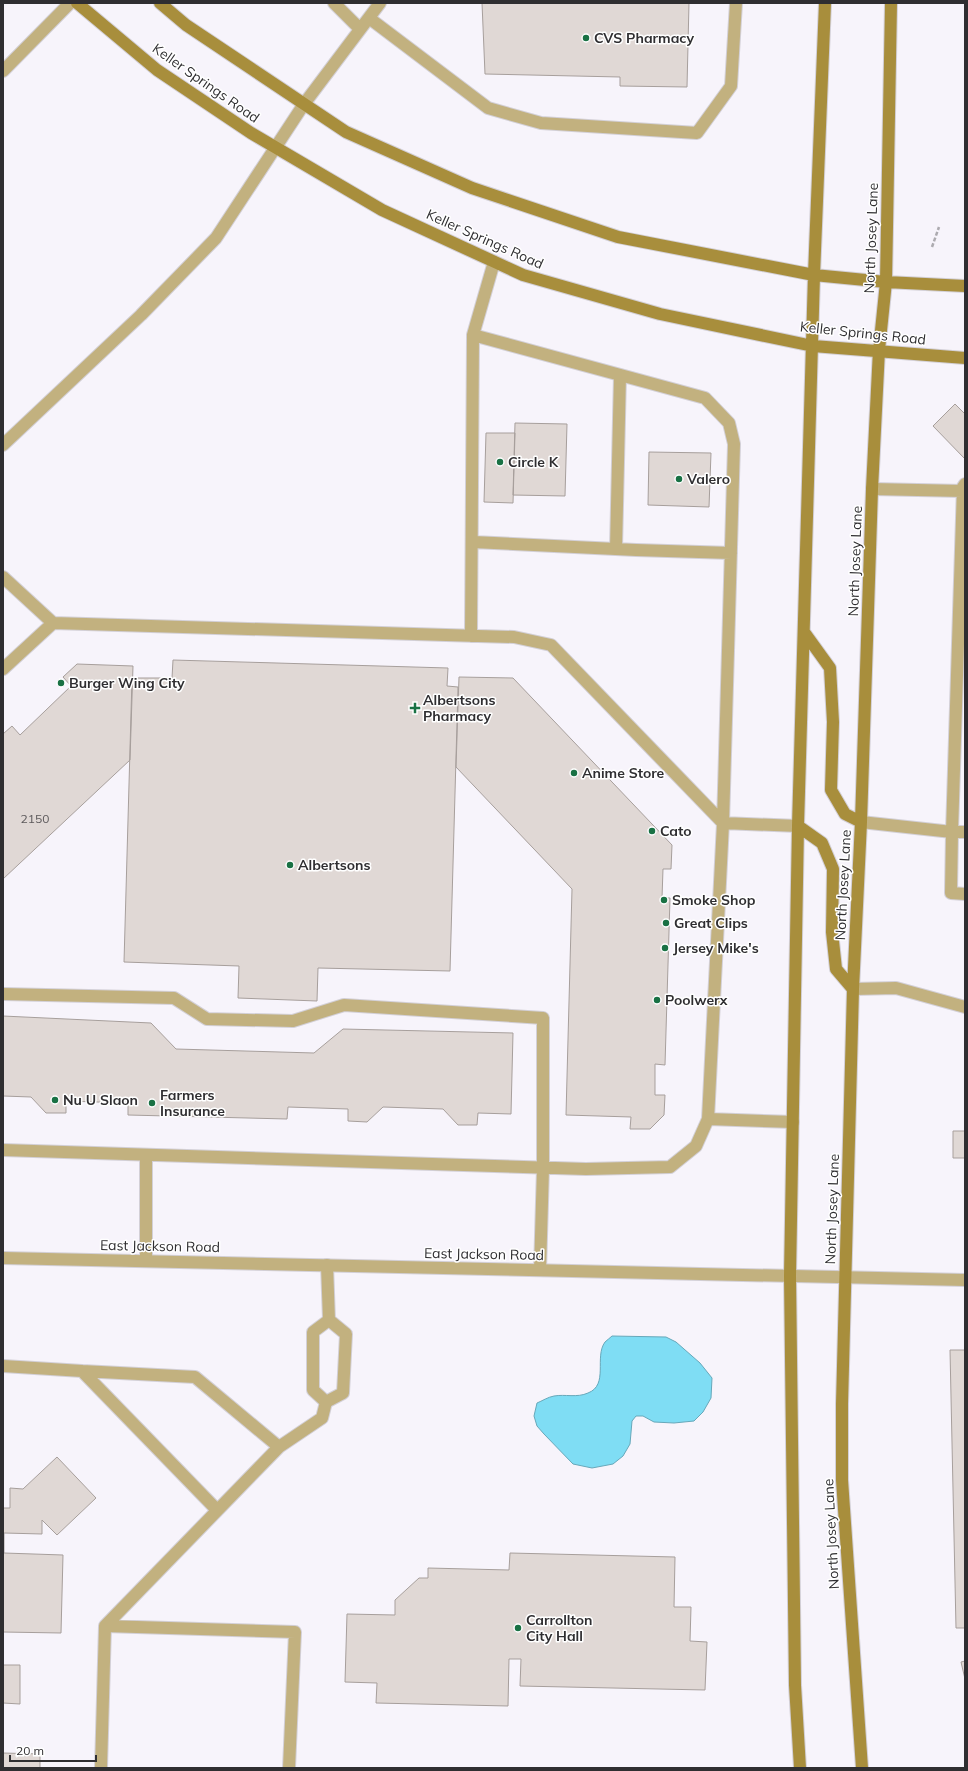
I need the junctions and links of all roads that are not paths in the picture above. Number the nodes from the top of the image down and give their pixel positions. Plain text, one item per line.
1 (70, 3) edge
2 (76, 3) edge
3 (160, 3) edge
4 (334, 3) edge
5 (380, 3) edge
6 (736, 3) edge
7 (825, 3) edge
8 (891, 3) edge
9 (369, 18) junction
10 (360, 29) junction
11 (3, 71) edge
12 (304, 104) junction
13 (276, 147) junction
14 (494, 262) junction
15 (814, 275) junction
16 (886, 282) junction
17 (965, 286) edge
18 (473, 335) junction
19 (813, 346) junction
20 (879, 350) junction
21 (965, 358) edge
22 (620, 375) junction
23 (3, 445) edge
24 (964, 487) edge
25 (872, 489) junction
26 (473, 542) junction
27 (616, 549) junction
28 (731, 553) junction
29 (3, 577) edge
30 (962, 622) edge
31 (52, 624) junction
32 (804, 632) junction
33 (471, 636) junction
34 (3, 668) edge
35 (861, 822) junction
36 (722, 823) junction
37 (798, 826) junction
38 (952, 832) junction
39 (965, 832) edge
40 (965, 894) edge
41 (853, 989) junction
42 (3, 994) edge
43 (965, 1006) edge
44 (708, 1118) junction
45 (793, 1122) junction
46 (3, 1150) edge
47 (146, 1155) junction
48 (543, 1168) junction
49 (3, 1258) edge
50 (146, 1261) junction
51 (327, 1265) junction
52 (540, 1270) junction
53 (790, 1276) junction
54 (845, 1278) junction
55 (965, 1280) edge
56 (330, 1320) junction
57 (3, 1366) edge
58 (82, 1371) junction
59 (326, 1402) junction
60 (279, 1447) junction
61 (217, 1510) junction
62 (105, 1626) junction
63 (101, 1768) edge
64 (290, 1768) edge
65 (800, 1768) edge
66 (862, 1768) edge

1 - 11 street
2 - 13 main road, Keller Springs Road
3 - 12 main road
4 - 10 street
5 - 9 street
6 - 9 street
7 - 15 main road
8 - 16 main road, North Josey Lane
9 - 10 street
10 - 12 street
12 - 13 street
12 - 15 main road
13 - 14 main road, Keller Springs Road
13 - 23 street
14 - 18 street
14 - 19 main road, Keller Springs Road
15 - 16 main road
15 - 19 main road
16 - 17 main road
16 - 20 main road, North Josey Lane
18 - 22 street
18 - 26 street
19 - 20 main road, Keller Springs Road
19 - 32 main road
20 - 21 main road, Keller Springs Road
20 - 25 main road, North Josey Lane
22 - 27 street
22 - 28 street
24 - 25 street
24 - 30 street
25 - 35 main road, North Josey Lane
26 - 27 street
26 - 33 street
27 - 28 street
28 - 36 street
29 - 31 street
30 - 38 street
31 - 33 street
31 - 34 street
32 - 35 main road
32 - 37 main road
33 - 36 street
35 - 38 street
35 - 41 main road, North Josey Lane
36 - 37 street
36 - 44 street
37 - 41 main road
37 - 45 main road
38 - 39 street
38 - 40 street
41 - 43 street
41 - 54 main road, North Josey Lane
42 - 48 street
44 - 45 street
44 - 48 street
45 - 53 main road
46 - 47 street
47 - 48 street
47 - 50 street
48 - 52 street
49 - 50 street, East Jackson Road
50 - 51 street, East Jackson Road
51 - 52 street, East Jackson Road
51 - 56 street
52 - 53 street, East Jackson Road
53 - 54 street, East Jackson Road
53 - 65 main road
54 - 55 street, East Jackson Road
54 - 66 main road, North Josey Lane
56 - 59 street
56 - 59 street
57 - 58 street
58 - 60 street
58 - 61 street
59 - 60 street
60 - 61 street
61 - 62 street
62 - 63 street
62 - 64 street

